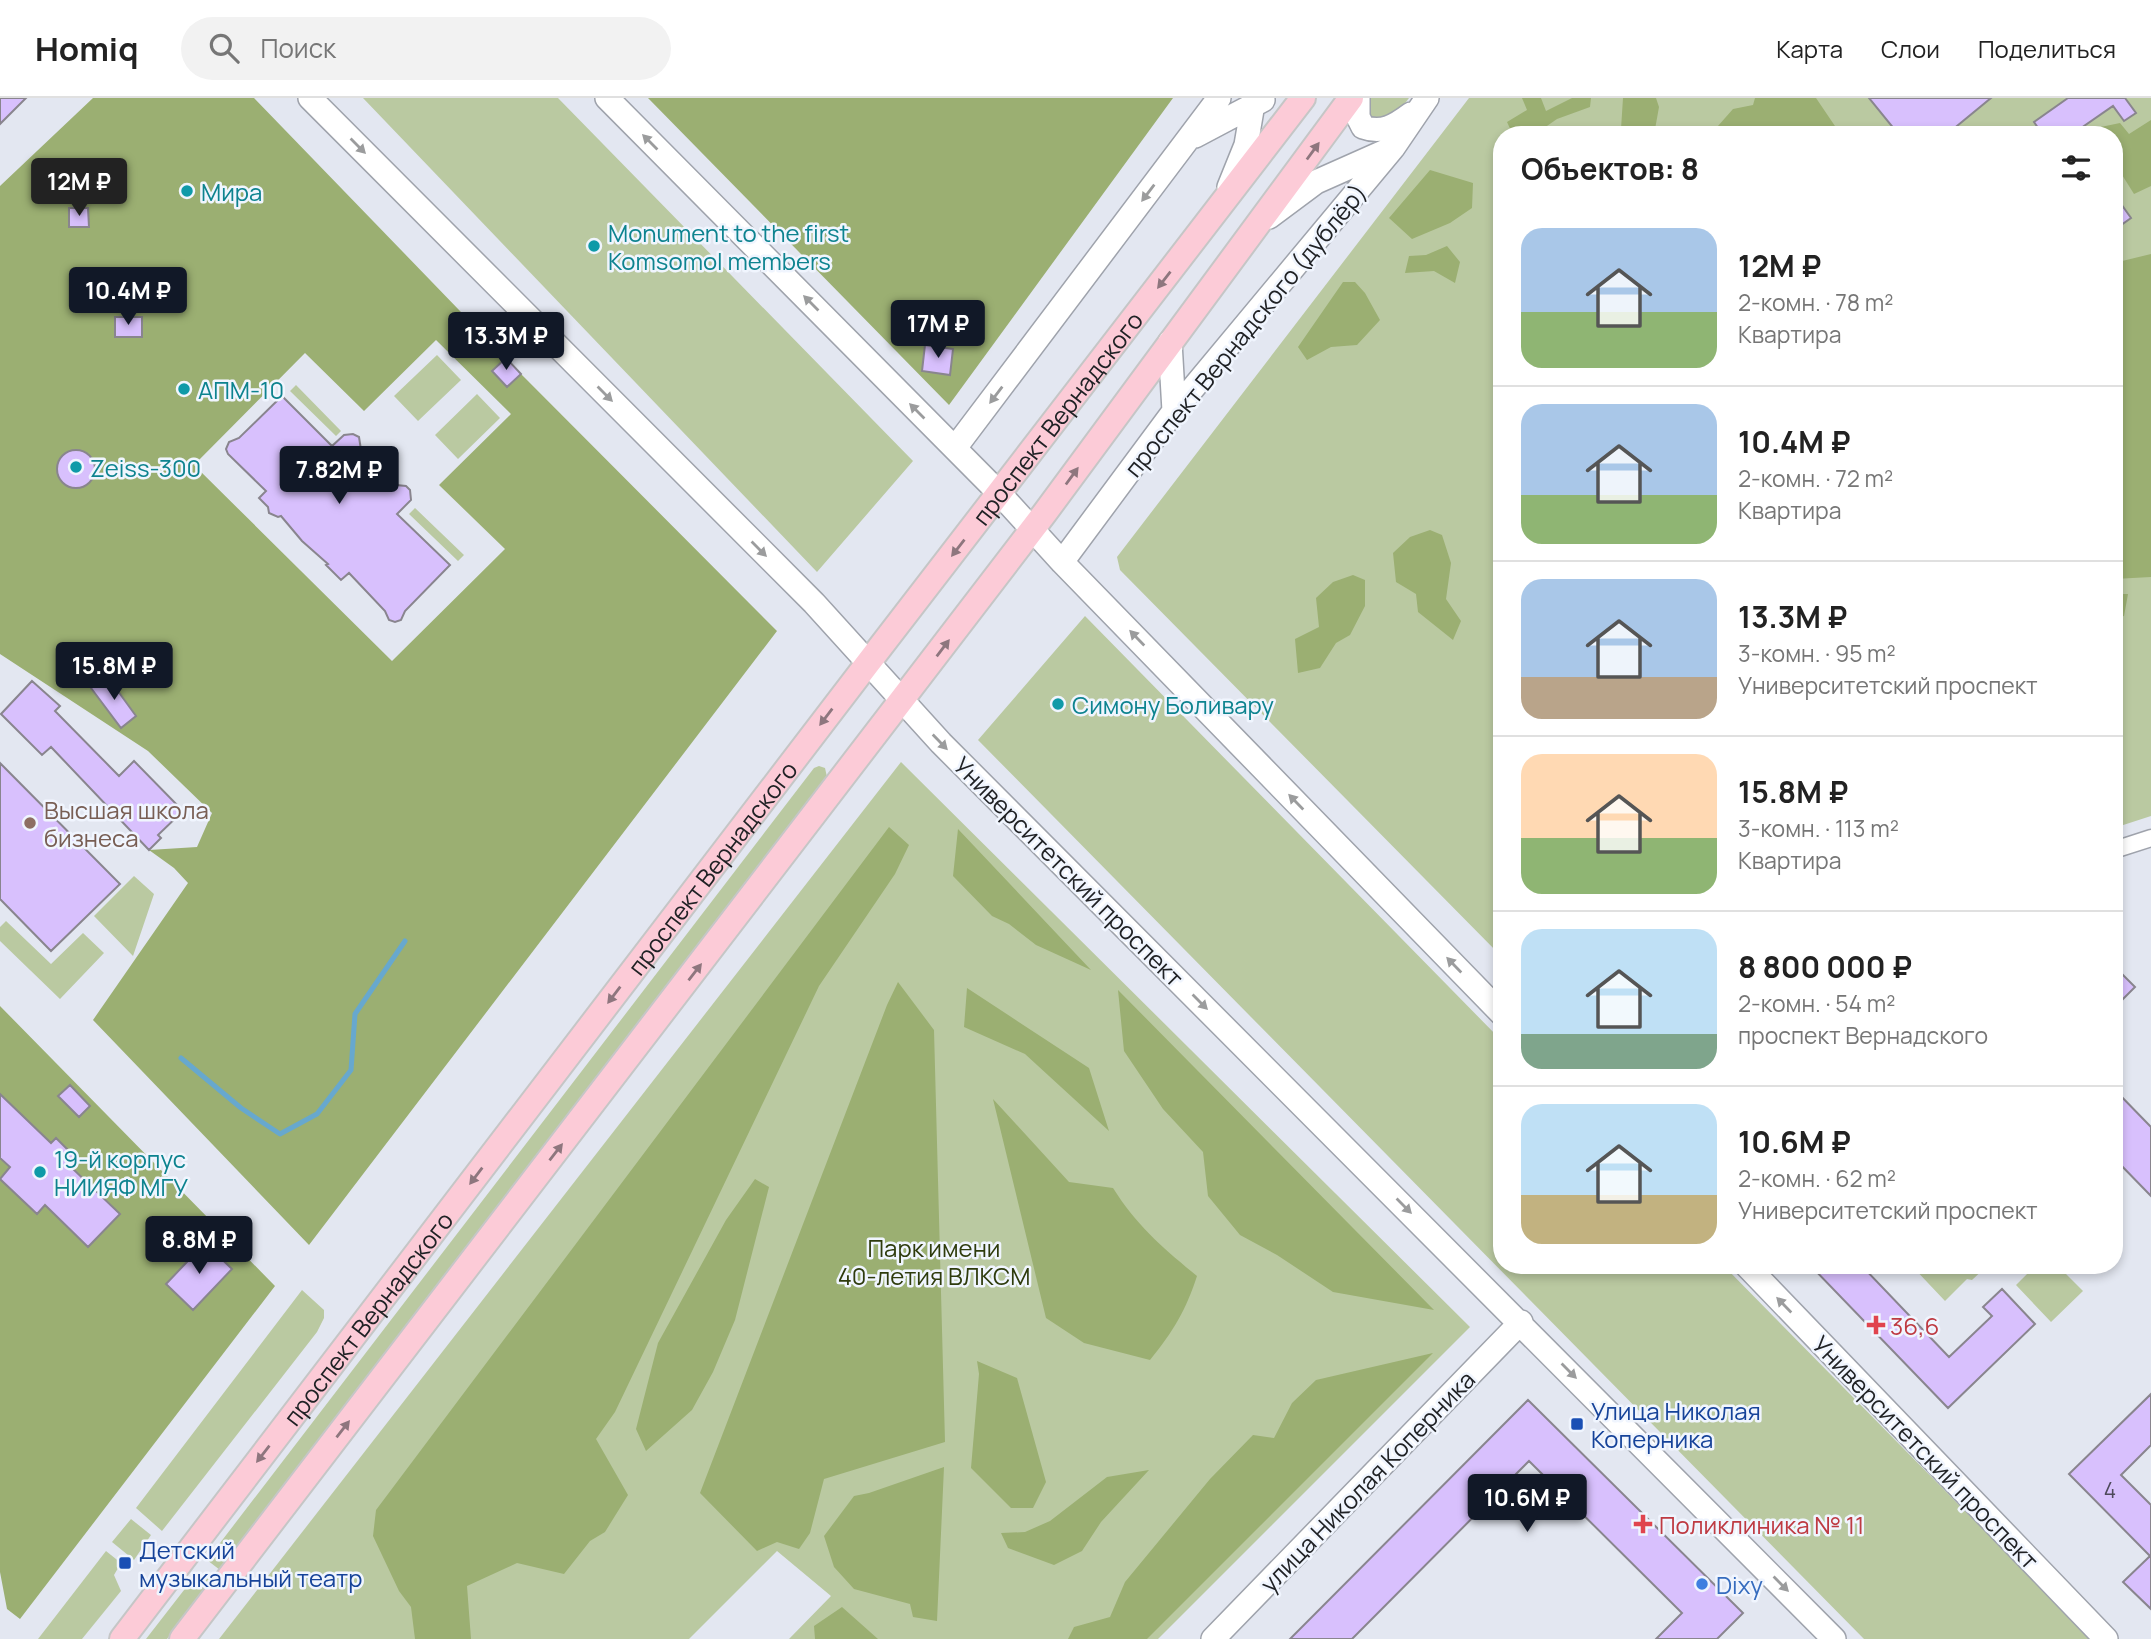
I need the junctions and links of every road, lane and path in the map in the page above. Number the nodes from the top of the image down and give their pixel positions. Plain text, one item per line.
1 (310, 98) edge
2 (607, 98) edge
3 (1219, 98) edge
4 (1303, 98) edge
5 (1351, 98) edge
6 (1358, 98) edge
7 (1258, 100) edge
8 (1423, 103) edge
9 (1189, 139) junction
10 (1392, 148) junction
11 (1221, 206) junction
12 (1259, 226) junction
13 (1170, 342) junction
14 (1174, 411) junction
15 (955, 448) junction
16 (1000, 494) junction
17 (1032, 531) junction
18 (1062, 562) junction
19 (868, 663) junction
20 (902, 702) junction
21 (2151, 838) edge
22 (2123, 847) edge
23 (1493, 1005) edge
24 (1754, 1274) edge
25 (1521, 1322) junction
26 (122, 1639) edge
27 (182, 1639) edge
28 (1213, 1639) edge
29 (1834, 1639) edge
30 (2106, 1639) edge

1 -> 19 main road, Университетский проспект
15 -> 2 main road
3 - 9 main road
4 - 11 main road, проспект Вернадского
12 -> 5 main road, проспект Вернадского
6 - 8 main road
7 - 9 main road
7 - 11 main road
8 - 10 main road, проспект Вернадского (дублёр)
9 -> 15 main road
10 - 12 main road
10 - 14 main road, проспект Вернадского (дублёр)
11 -> 16 main road, проспект Вернадского
12 - 13 main road, проспект Вернадского
13 - 14 main road
17 -> 13 main road, проспект Вернадского
14 - 18 main road, проспект Вернадского (дублёр)
15 - 16 main road
16 - 17 main road
16 -> 19 main road, проспект Вернадского
17 - 18 main road
20 -> 17 main road, проспект Вернадского
23 -> 18 main road
19 - 20 main road, Университетский проспект
19 -> 26 main road, проспект Вернадского
20 -> 25 main road, Университетский проспект
27 -> 20 main road, проспект Вернадского
21 - 22 street
30 -> 24 main road, Университетский проспект
25 - 28 main road, улица Николая Коперника
25 -> 29 main road, Университетский проспект

